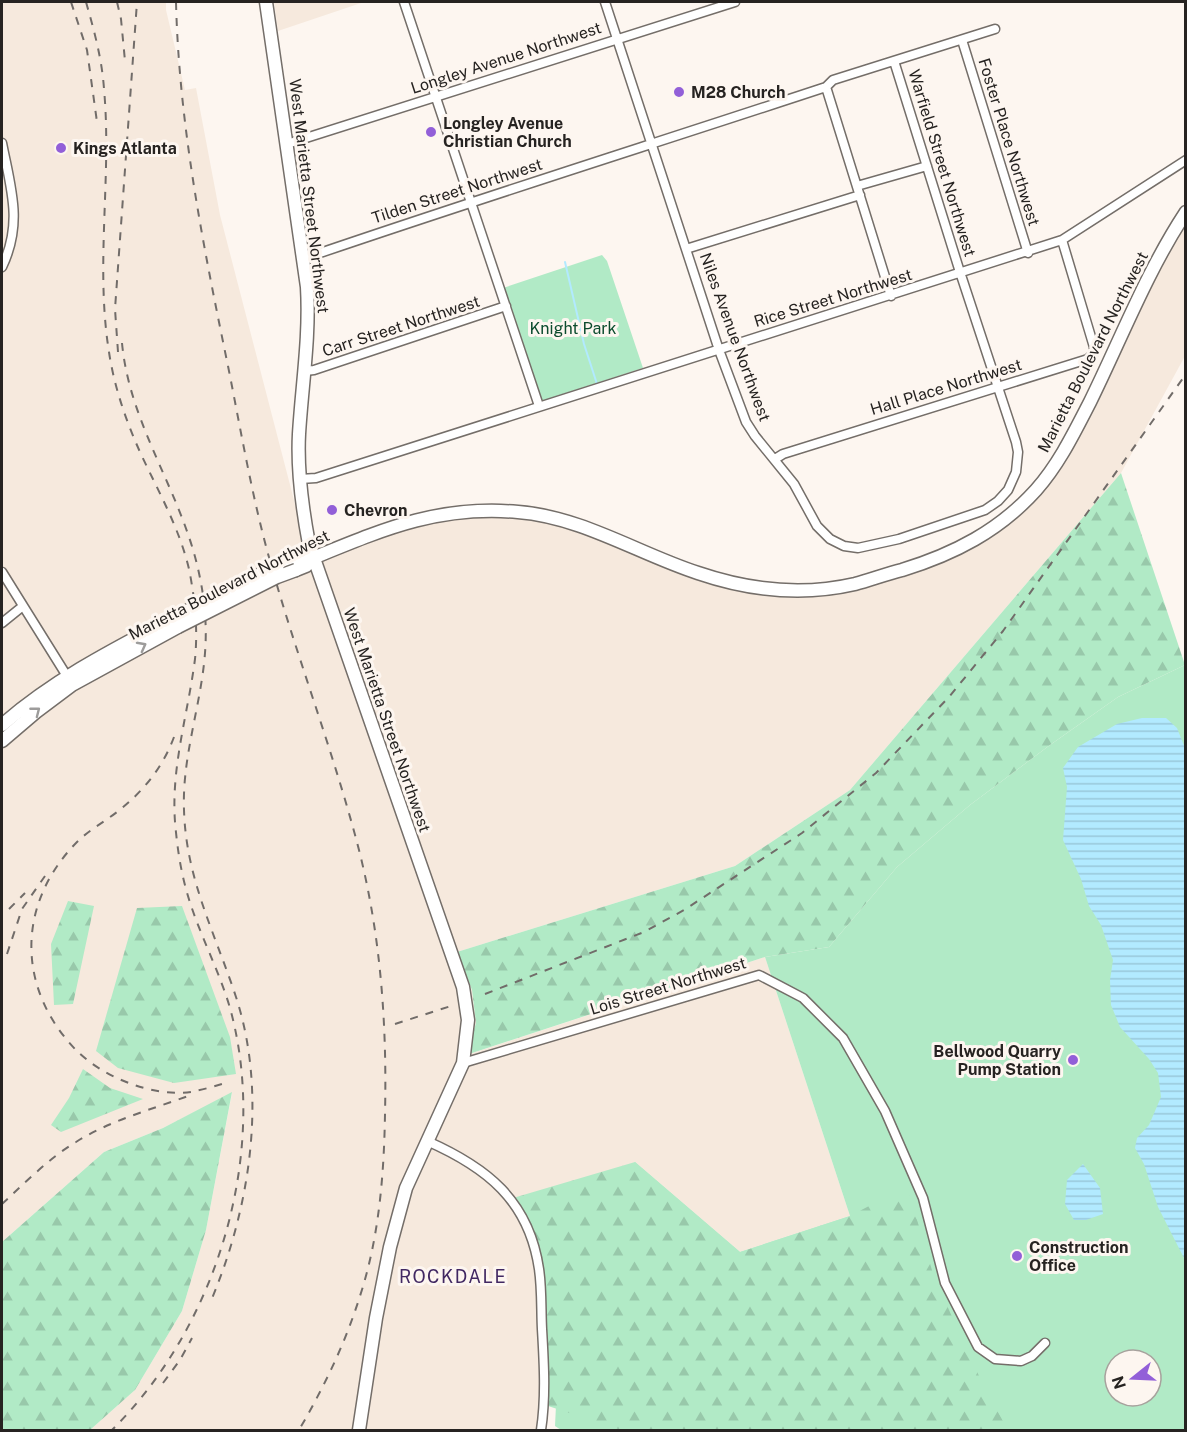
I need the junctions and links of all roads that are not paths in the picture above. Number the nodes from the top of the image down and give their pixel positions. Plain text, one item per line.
1 (266, 2) edge
2 (404, 2) edge
3 (605, 2) edge
4 (735, 2) edge
5 (995, 29) dead end
6 (617, 38) junction
7 (962, 39) junction
8 (894, 61) junction
9 (826, 87) junction
10 (435, 96) junction
11 (2, 143) edge
12 (287, 144) junction
13 (652, 144) junction
14 (1185, 160) edge
15 (927, 166) junction
16 (858, 190) junction
17 (470, 201) junction
18 (1185, 212) edge
19 (1062, 240) junction
20 (686, 249) junction
21 (1028, 253) junction
22 (303, 256) junction
23 (2, 267) edge
24 (960, 274) junction
25 (891, 296) junction
26 (506, 306) junction
27 (720, 350) junction
28 (305, 371) junction
29 (998, 387) junction
30 (539, 406) junction
31 (775, 459) junction
32 (300, 479) junction
33 (313, 558) junction
34 (2, 572) edge
35 (23, 606) junction
36 (2, 623) edge
37 (70, 681) junction
38 (2, 725) edge
39 (2, 741) edge
40 (463, 1063) junction
41 (427, 1141) junction
42 (1045, 1343) dead end
43 (359, 1431) edge
44 (541, 1431) edge

1 - 12 main road, West Marietta Street Northwest
2 - 10 street
3 - 6 street, Niles Avenue Northwest
4 - 6 street, Longley Avenue Northwest
5 - 7 street, Tilden Street Northwest
6 - 10 street, Longley Avenue Northwest
6 - 13 street, Niles Avenue Northwest
7 - 8 street, Tilden Street Northwest
7 - 21 street, Foster Place Northwest
8 - 9 street, Tilden Street Northwest
8 - 15 street, Warfield Street Northwest
9 - 13 street, Tilden Street Northwest
9 - 16 street
10 - 12 street, Longley Avenue Northwest
10 - 17 street
11 - 23 street
12 - 22 main road, West Marietta Street Northwest
13 - 17 street, Tilden Street Northwest
13 - 20 street, Niles Avenue Northwest
14 - 19 street, Rice Street Northwest
15 - 16 street
15 - 24 street, Warfield Street Northwest
16 - 20 street
16 - 25 street
17 - 22 street, Tilden Street Northwest
17 - 26 street
18 - 33 main road, Marietta Boulevard Northwest
19 - 21 street, Rice Street Northwest
19 - 29 street, Hall Place Northwest
20 - 27 street, Niles Avenue Northwest
21 - 24 street, Rice Street Northwest
22 - 28 main road, West Marietta Street Northwest
24 - 25 street, Rice Street Northwest
24 - 29 street, Niles Avenue Northwest
25 - 27 street, Rice Street Northwest
26 - 28 street, Carr Street Northwest
26 - 30 street
27 - 30 street, Rice Street Northwest
27 - 31 street, Niles Avenue Northwest
28 - 32 main road, West Marietta Street Northwest
29 - 31 street, Hall Place Northwest
29 - 31 street, Niles Avenue Northwest
30 - 32 street, Rice Street Northwest
32 - 33 main road, West Marietta Street Northwest
33 - 37 main road, Marietta Boulevard Northwest, bridge
33 - 40 main road, West Marietta Street Northwest
34 - 35 street
35 - 36 street
35 - 37 street
37 - 38 main road
39 -> 37 main road
40 - 41 main road, West Marietta Street Northwest
40 - 42 street, Lois Street Northwest
41 - 43 main road, West Marietta Street Northwest
41 - 44 street

